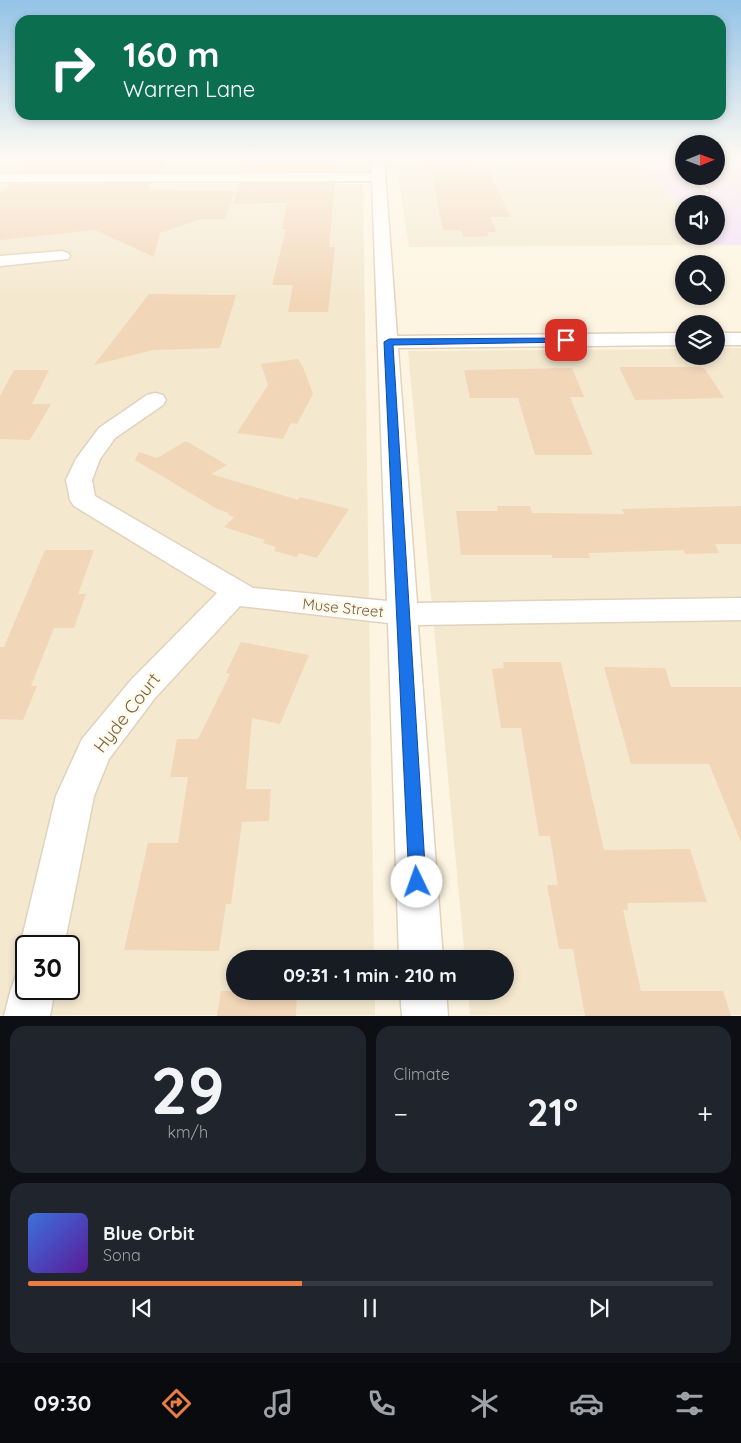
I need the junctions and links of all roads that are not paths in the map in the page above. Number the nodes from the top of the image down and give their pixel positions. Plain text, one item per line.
1 (380, 205) edge
2 (62, 256) dead end
3 (0, 261) edge
4 (675, 339) edge
5 (725, 339) edge
6 (741, 339) edge
7 (389, 342) junction
8 (155, 400) dead end
9 (235, 593) junction
10 (741, 609) edge
11 (403, 614) junction
12 (44, 935) edge
13 (422, 950) edge
14 (31, 1000) edge
15 (423, 1000) edge
16 (27, 1016) edge
17 (424, 1016) edge

1 - 7 street
2 - 3 street
4 - 7 street
5 - 6 street
7 - 11 street
8 - 9 street, Muse Street
9 - 11 street, Muse Street
9 - 12 street, Hyde Court
10 - 11 street, Muse Street
11 - 13 street
14 - 16 street
15 - 17 street

